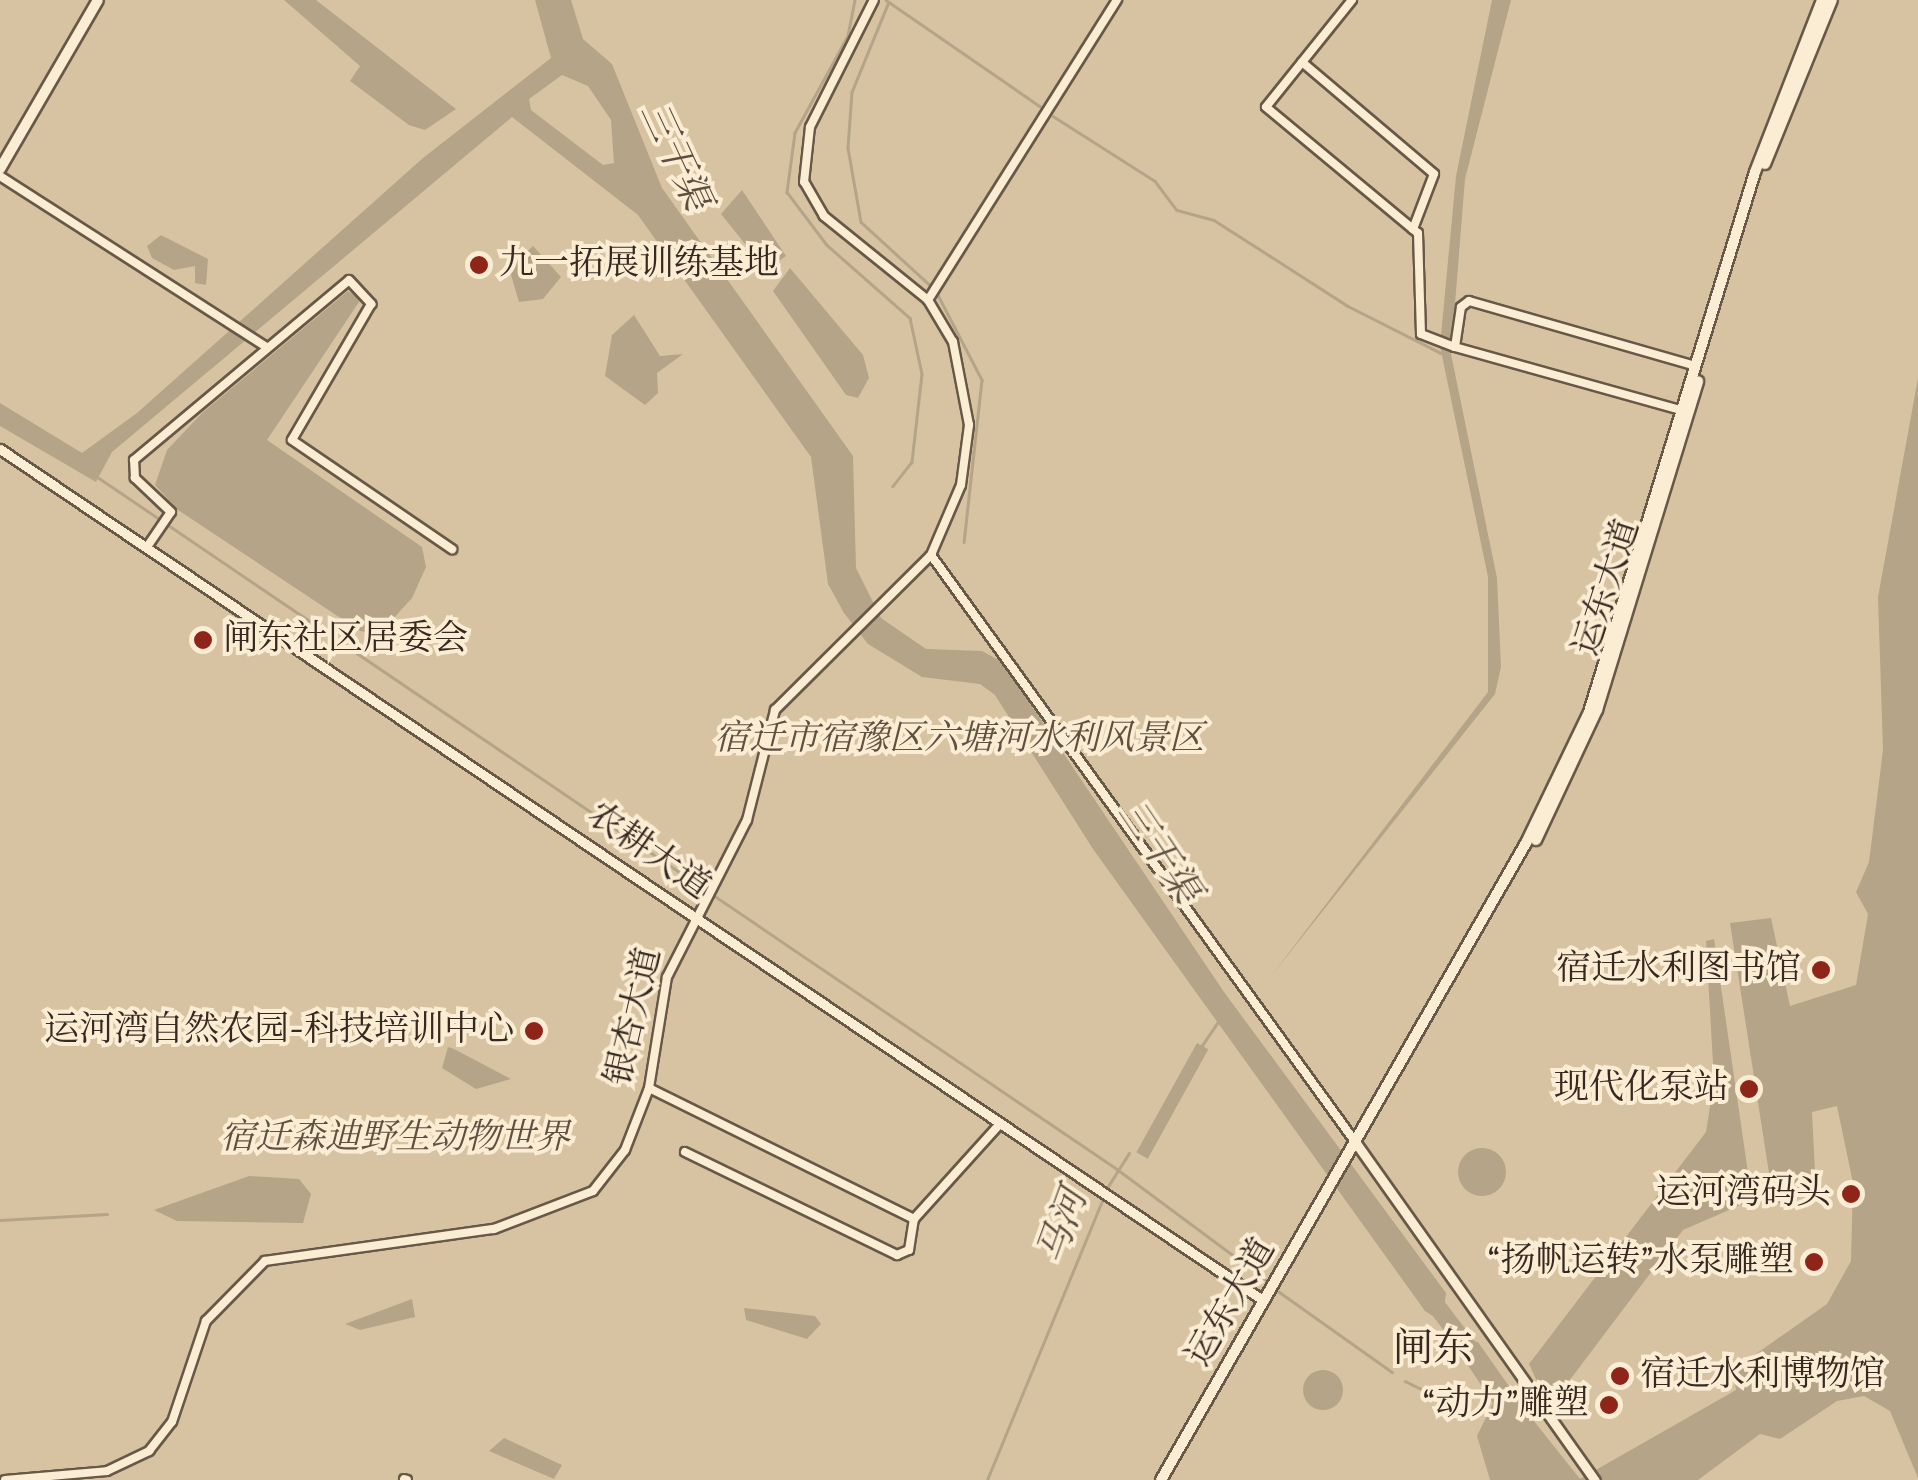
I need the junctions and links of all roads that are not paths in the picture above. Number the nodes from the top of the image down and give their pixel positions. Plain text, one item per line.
1 (98, 0) edge
2 (874, 0) edge
3 (1117, 0) edge
4 (1352, 0) edge
5 (1822, 0) edge
6 (1832, 0) edge
7 (1302, 62) junction
8 (0, 173) edge
9 (1413, 229) junction
10 (928, 300) junction
11 (264, 345) junction
12 (1454, 347) junction
13 (1695, 366) junction
14 (1686, 411) junction
15 (0, 449) edge
16 (148, 548) junction
17 (452, 549) dead end
18 (931, 555) junction
19 (694, 918) junction
20 (649, 1088) junction
21 (999, 1125) junction
22 (1355, 1149) junction
23 (685, 1152) dead end
24 (914, 1219) junction
25 (1264, 1302) junction
26 (5, 1480) edge
27 (1161, 1480) edge
28 (1595, 1480) edge

1 - 8 main road
2 - 10 street, 银杏大道
3 - 10 street
4 - 7 street
5 - 13 main road, 运东大道
6 - 14 main road, 运东大道
7 - 9 street
7 - 9 street
8 - 11 street
9 - 12 street
10 - 18 street, 银杏大道
11 - 16 street
11 - 17 street
12 - 13 street
12 - 14 street
13 - 14 main road, 运东大道
14 - 22 main road, 运东大道
15 - 16 street, 农耕大道
16 - 19 street, 农耕大道
18 - 19 street, 银杏大道
18 - 22 street
19 - 20 street, 银杏大道
19 - 21 street, 农耕大道
20 - 24 street
20 - 26 street, 银杏大道
21 - 24 street
21 - 25 street, 农耕大道
22 - 25 main road, 运东大道
22 - 28 street
23 - 24 street
25 - 27 main road, 运东大道

